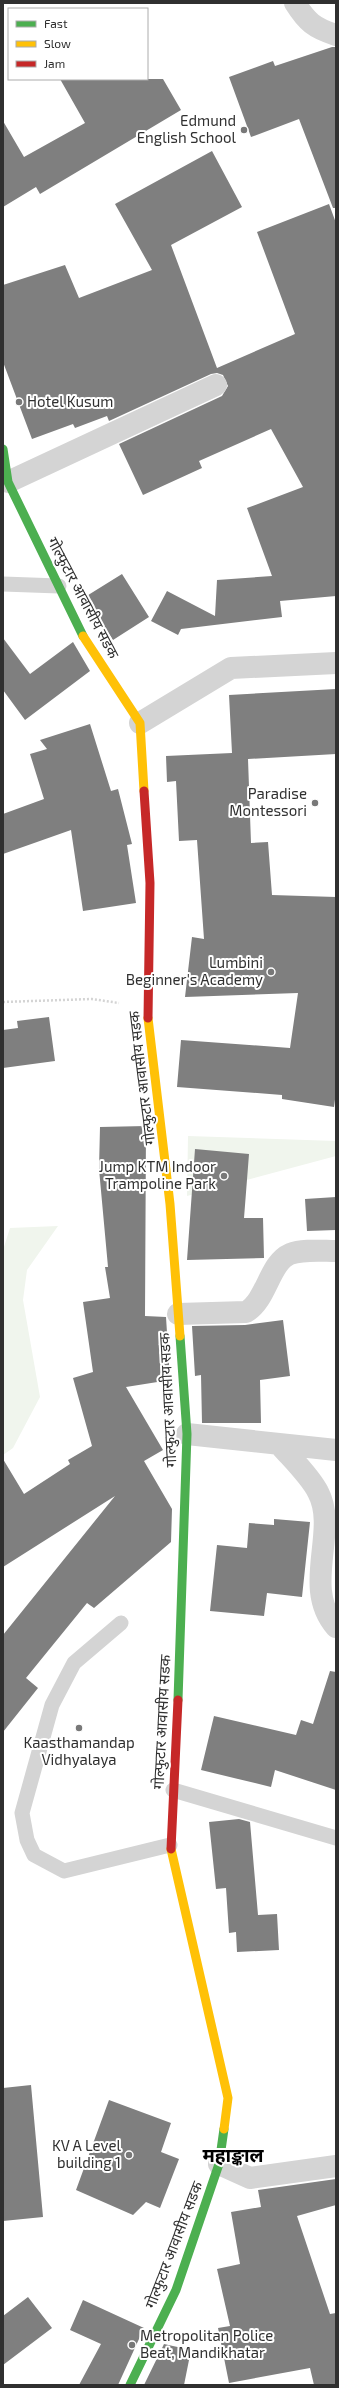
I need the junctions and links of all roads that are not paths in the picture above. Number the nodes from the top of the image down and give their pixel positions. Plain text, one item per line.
1 (295, 3) edge
2 (336, 35) edge
3 (216, 385) dead end
4 (3, 449) edge
5 (8, 482) junction
6 (3, 584) edge
7 (59, 586) junction
8 (336, 663) edge
9 (140, 723) junction
10 (336, 1251) edge
11 (178, 1314) junction
12 (187, 1434) junction
13 (280, 1444) junction
14 (336, 1450) edge
15 (121, 1623) dead end
16 (336, 1627) edge
17 (173, 1790) junction
18 (336, 1838) edge
19 (170, 1845) junction
20 (219, 2164) junction
21 (336, 2166) edge
22 (130, 2385) edge

1 - 2 street
3 - 5 street
4 - 5 main road, गोल्फुटार आवासीय सडक
5 - 7 main road, गोल्फुटार आवासीय सडक
6 - 7 lane
7 - 9 main road, गोल्फुटार आवासीय सडक
8 - 9 street
9 - 11 main road, गोल्फुटार आवासीय सडक
10 - 11 street
11 - 12 main road, गोल्फुटार आवासीय सडक
12 - 13 street
12 - 17 main road, गोल्फुटार आवासीय सडक
13 - 14 street
13 - 16 street
15 - 19 lane
17 - 18 lane
17 - 19 main road, गोल्फुटार आवासीय सडक
19 - 20 main road, गोल्फुटार आवासीय सडक
20 - 21 street
20 - 22 main road, गोल्फुटार आवासीय सडक

